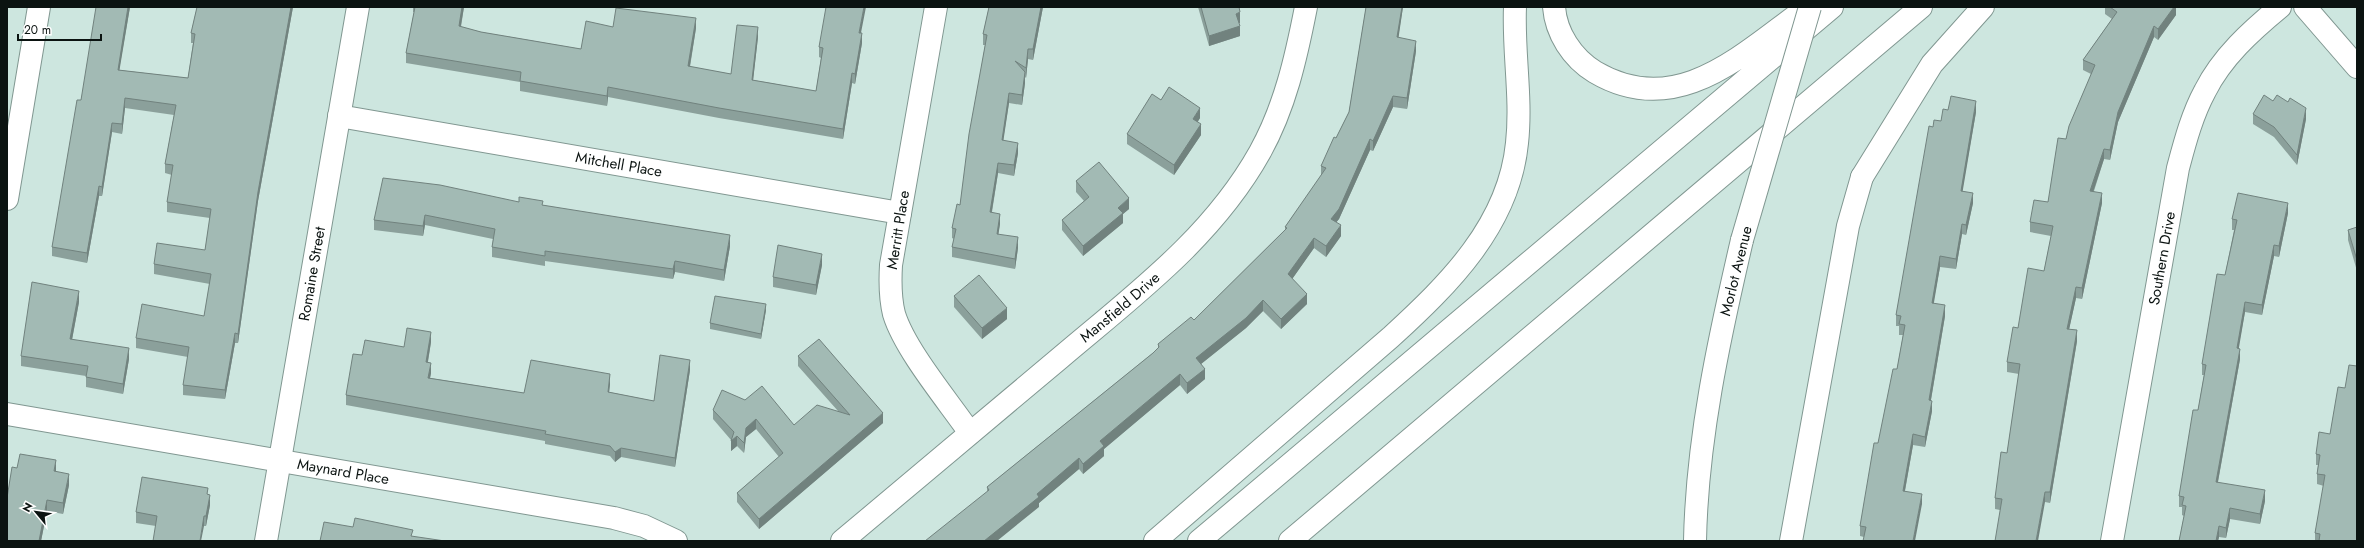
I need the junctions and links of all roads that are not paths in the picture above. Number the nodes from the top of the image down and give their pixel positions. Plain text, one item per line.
1 (39, 7) edge
2 (358, 7) edge
3 (936, 7) edge
4 (1306, 7) edge
5 (1515, 7) edge
6 (1554, 7) edge
7 (1809, 7) edge
8 (1832, 7) edge
9 (1921, 7) edge
10 (1983, 7) edge
11 (2280, 7) edge
12 (2306, 7) edge
13 (2357, 66) edge
14 (339, 116) junction
15 (7, 199) edge
16 (900, 213) junction
17 (7, 414) edge
18 (970, 433) junction
19 (280, 461) junction
20 (266, 541) edge
21 (676, 541) edge
22 (842, 541) edge
23 (1155, 541) edge
24 (1199, 541) edge
25 (1290, 541) edge
26 (1695, 541) edge
27 (1791, 541) edge
28 (2112, 541) edge

1 - 15 main road
2 - 14 main road, Romaine Street
3 - 16 main road, Merritt Place
4 - 18 main road, Mansfield Drive
5 - 23 main road
6 - 7 main road
7 - 26 main road, Morlot Avenue, bridge
8 - 24 main road
9 - 25 main road
10 - 27 main road
11 - 28 main road, Southern Drive
12 - 13 main road
14 - 16 main road, Mitchell Place
14 - 19 main road, Romaine Street
16 - 18 main road, Merritt Place
17 - 19 main road, Maynard Place
18 - 22 main road, Mansfield Drive
19 - 20 main road, Romaine Street
19 - 21 main road, Maynard Place

